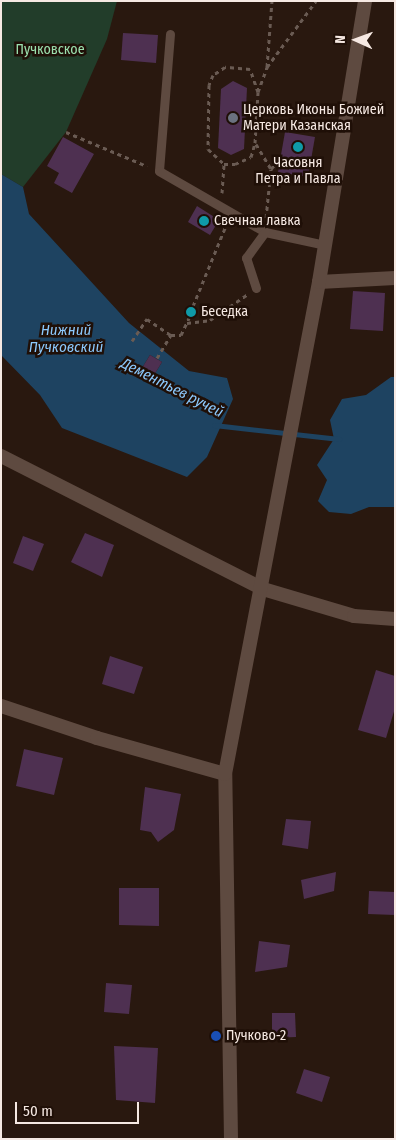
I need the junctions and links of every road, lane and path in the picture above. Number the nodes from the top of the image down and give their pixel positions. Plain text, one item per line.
1 (272, 1) edge
2 (316, 1) edge
3 (365, 1) edge
4 (170, 34) dead end
5 (267, 67) junction
6 (258, 92) junction
7 (66, 132) dead end
8 (255, 143) junction
9 (281, 157) dead end
10 (224, 164) junction
11 (271, 169) junction
12 (160, 171) junction
13 (220, 208) junction
14 (231, 214) junction
15 (265, 232) junction
16 (325, 245) junction
17 (395, 278) edge
18 (319, 282) junction
19 (256, 288) joint
20 (193, 306) dead end
21 (189, 318) dead end
22 (187, 323) junction
23 (171, 335) junction
24 (132, 341) dead end
25 (156, 358) dead end
26 (1, 456) edge
27 (263, 589) junction
28 (395, 619) edge
29 (1, 706) edge
30 (225, 774) junction
31 (231, 1139) edge

1 - 5 path
2 - 5 path
3 - 16 street
4 - 12 lane
5 - 6 path
6 - 8 path
6 - 10 path
7 - 12 path
8 - 10 path
8 - 11 path
9 - 11 path
10 - 13 path
11 - 15 path
12 - 13 lane
13 - 14 lane
14 - 15 lane
14 - 20 path
15 - 16 lane
15 - 19 lane
16 - 18 street
17 - 18 street
18 - 27 street
19 - 22 path
21 - 22 path
22 - 23 path
23 - 24 path
23 - 25 path
26 - 27 street
27 - 28 street
27 - 30 street
29 - 30 street
30 - 31 street

